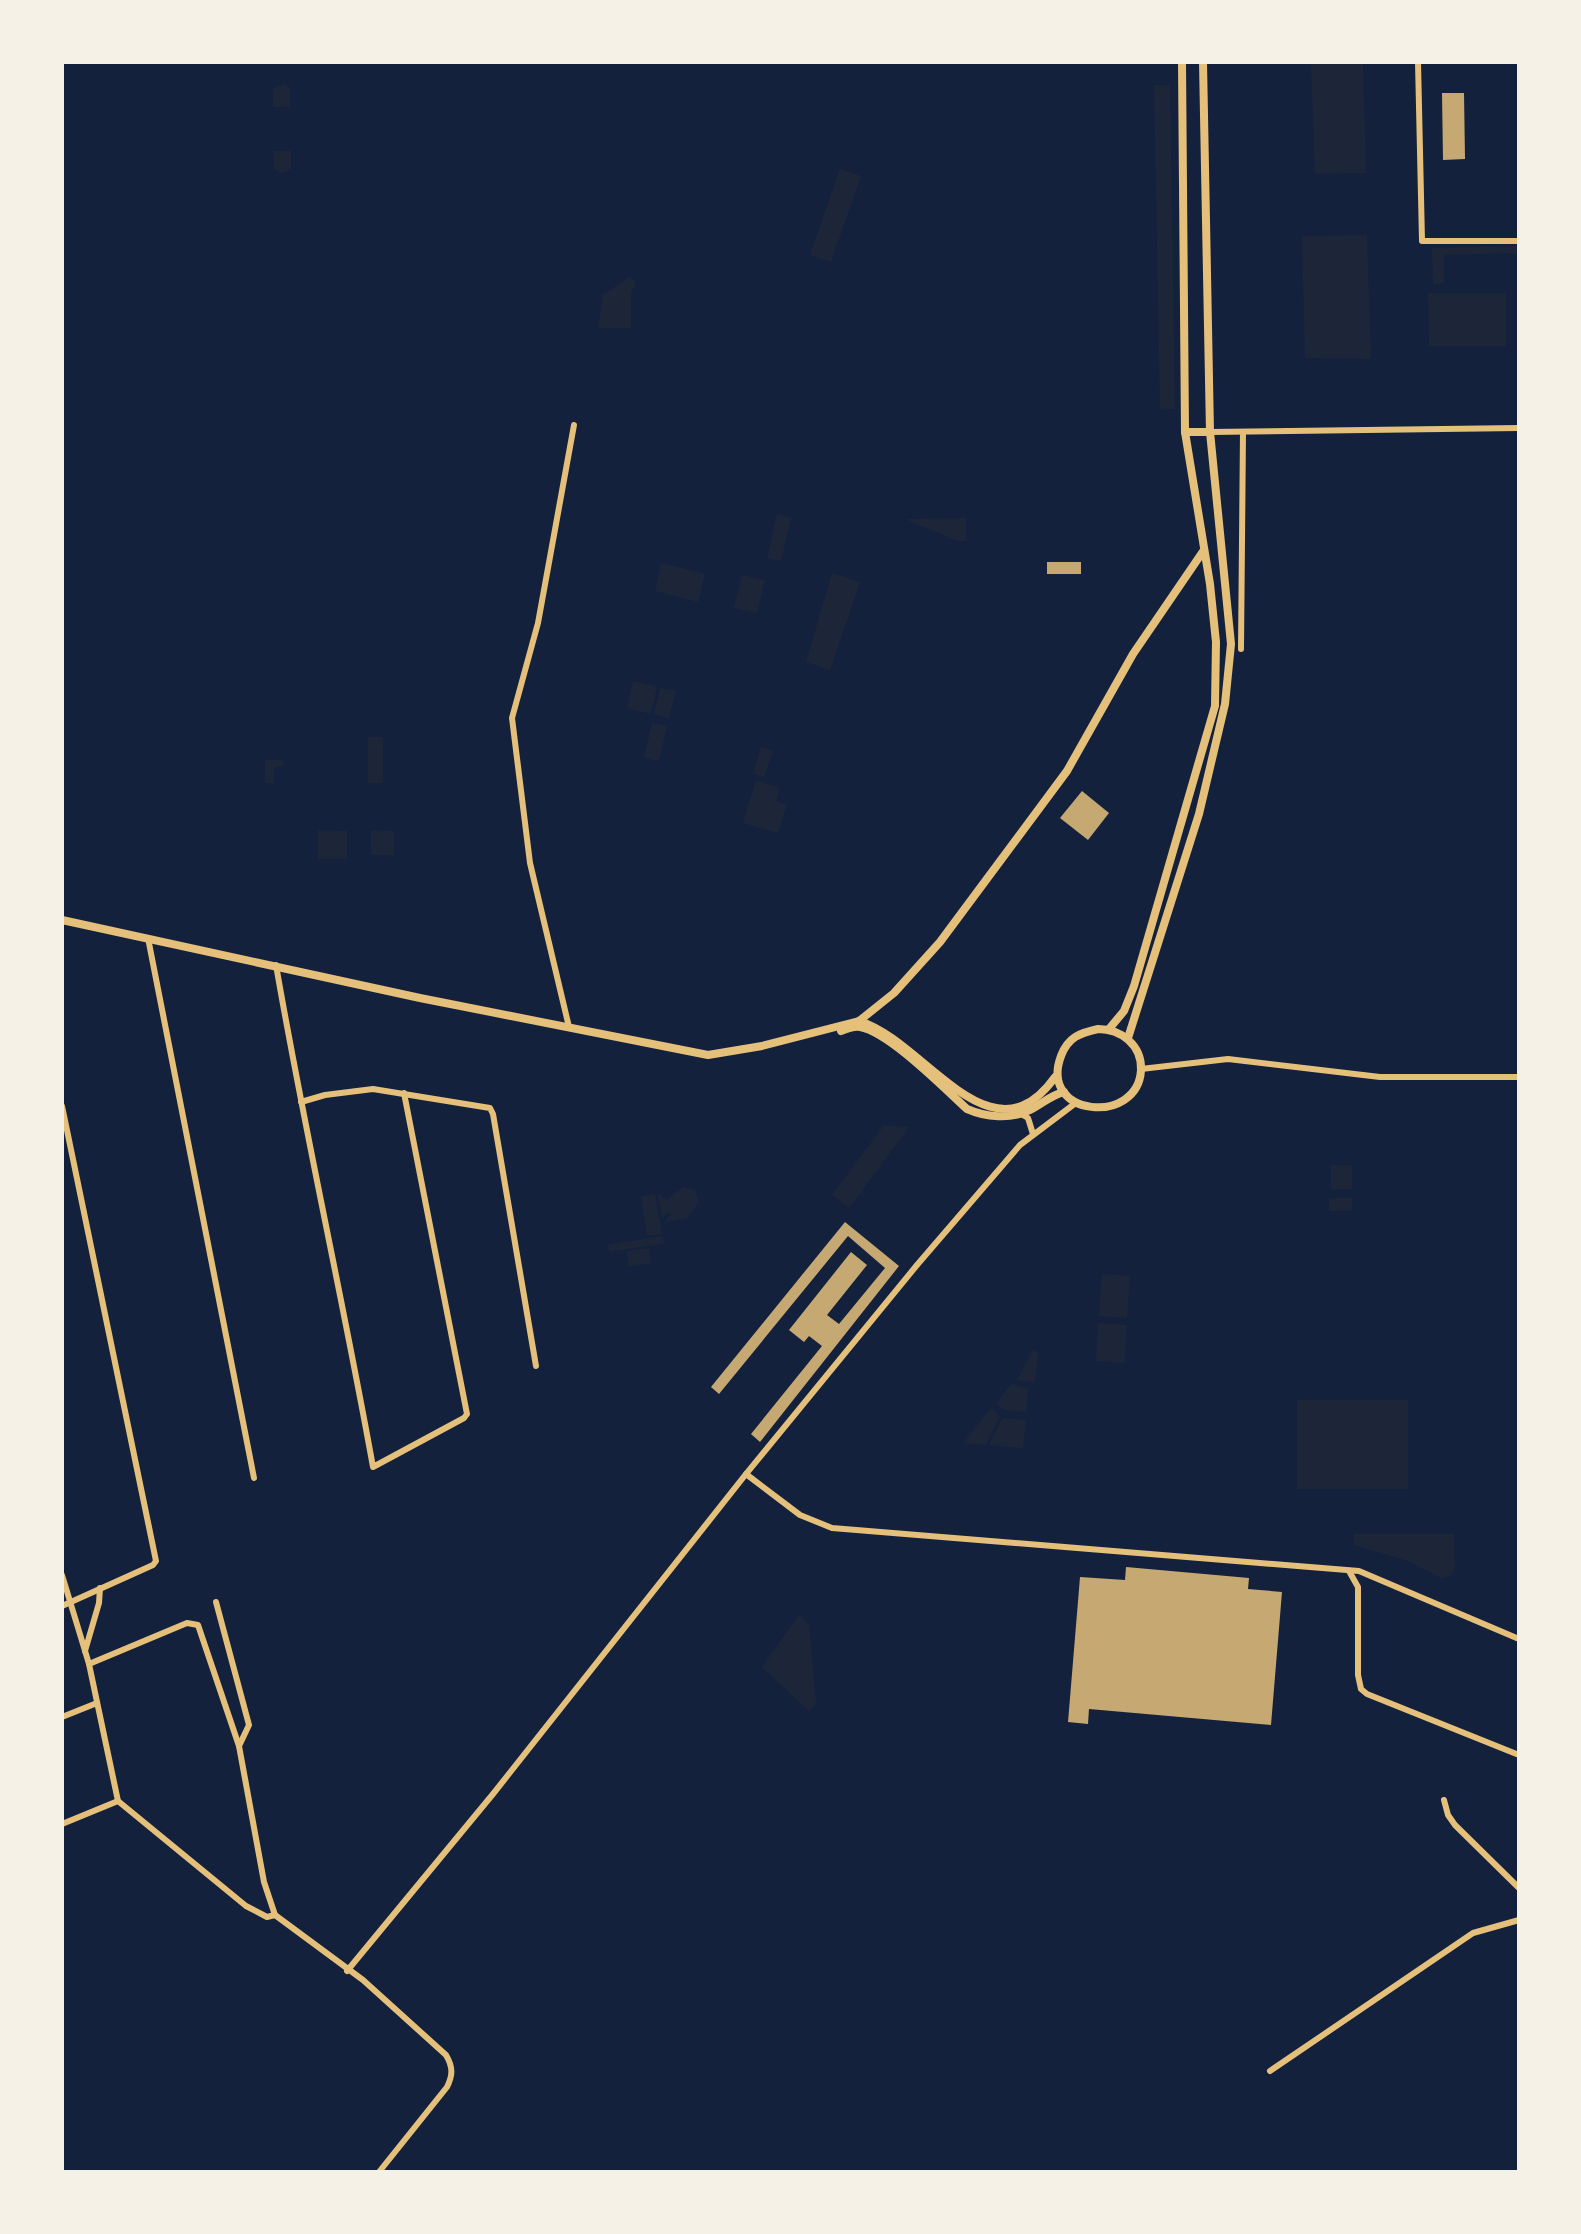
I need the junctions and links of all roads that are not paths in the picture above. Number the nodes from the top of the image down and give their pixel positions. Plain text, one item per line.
1 (1182, 62) edge
2 (1203, 62) edge
3 (1418, 62) edge
4 (1519, 241) edge
5 (574, 425) dead end
6 (1519, 428) edge
7 (1185, 432) junction
8 (1210, 432) junction
9 (1243, 432) junction
10 (1204, 550) junction
11 (1207, 569) junction
12 (1190, 572) junction
13 (1241, 649) dead end
14 (62, 920) edge
15 (148, 938) junction
16 (276, 965) junction
17 (878, 1008) junction
18 (859, 1021) junction
19 (875, 1026) junction
20 (569, 1027) junction
21 (1109, 1029) junction
22 (1128, 1038) junction
23 (762, 1046) junction
24 (1141, 1069) junction
25 (1055, 1077) junction
26 (1519, 1077) edge
27 (1064, 1092) junction
28 (404, 1093) junction
29 (301, 1102) junction
30 (1077, 1102) junction
31 (62, 1106) edge
32 (1021, 1114) junction
33 (1033, 1134) junction
34 (536, 1366) dead end
35 (746, 1474) junction
36 (254, 1478) dead end
37 (1349, 1571) junction
38 (62, 1575) edge
39 (100, 1588) junction
40 (216, 1602) dead end
41 (65, 1604) edge
42 (1519, 1639) edge
43 (85, 1652) junction
44 (89, 1664) junction
45 (97, 1703) junction
46 (62, 1717) edge
47 (239, 1746) junction
48 (1519, 1755) edge
49 (1444, 1800) dead end
50 (118, 1801) junction
51 (62, 1824) edge
52 (1519, 1888) edge
53 (276, 1916) junction
54 (1519, 1920) edge
55 (347, 1971) junction
56 (1270, 2071) dead end
57 (379, 2172) edge

1 - 7 street
2 - 8 street
3 - 4 street
5 - 20 street
6 - 9 street
7 - 8 street
7 - 10 street
8 - 9 street
8 - 22 street
9 - 13 street
10 - 11 street
10 - 12 street
11 - 12 street
11 - 21 street
12 - 17 street
14 - 15 street
15 - 16 street
15 - 36 street
16 - 20 street
16 - 29 street
17 - 18 street
17 - 19 street
18 - 19 street
18 - 23 street
19 - 25 street
20 - 23 street
21 - 22 street
21 - 25 street
22 - 24 street
23 - 32 street
24 - 26 street
24 - 30 street
25 - 27 street
27 - 30 street
27 - 32 street
28 - 29 street
28 - 29 street
28 - 34 street
30 - 33 street
31 - 39 street
32 - 33 street
33 - 35 street
35 - 37 street
35 - 55 street
37 - 42 street
37 - 48 street
38 - 41 street
39 - 41 street
39 - 43 street
40 - 47 street
41 - 43 street
43 - 44 street
44 - 45 street
44 - 47 street
45 - 46 street
45 - 50 street
47 - 53 street
49 - 52 street
50 - 51 street
50 - 53 street
53 - 55 street
54 - 56 street
55 - 57 street

